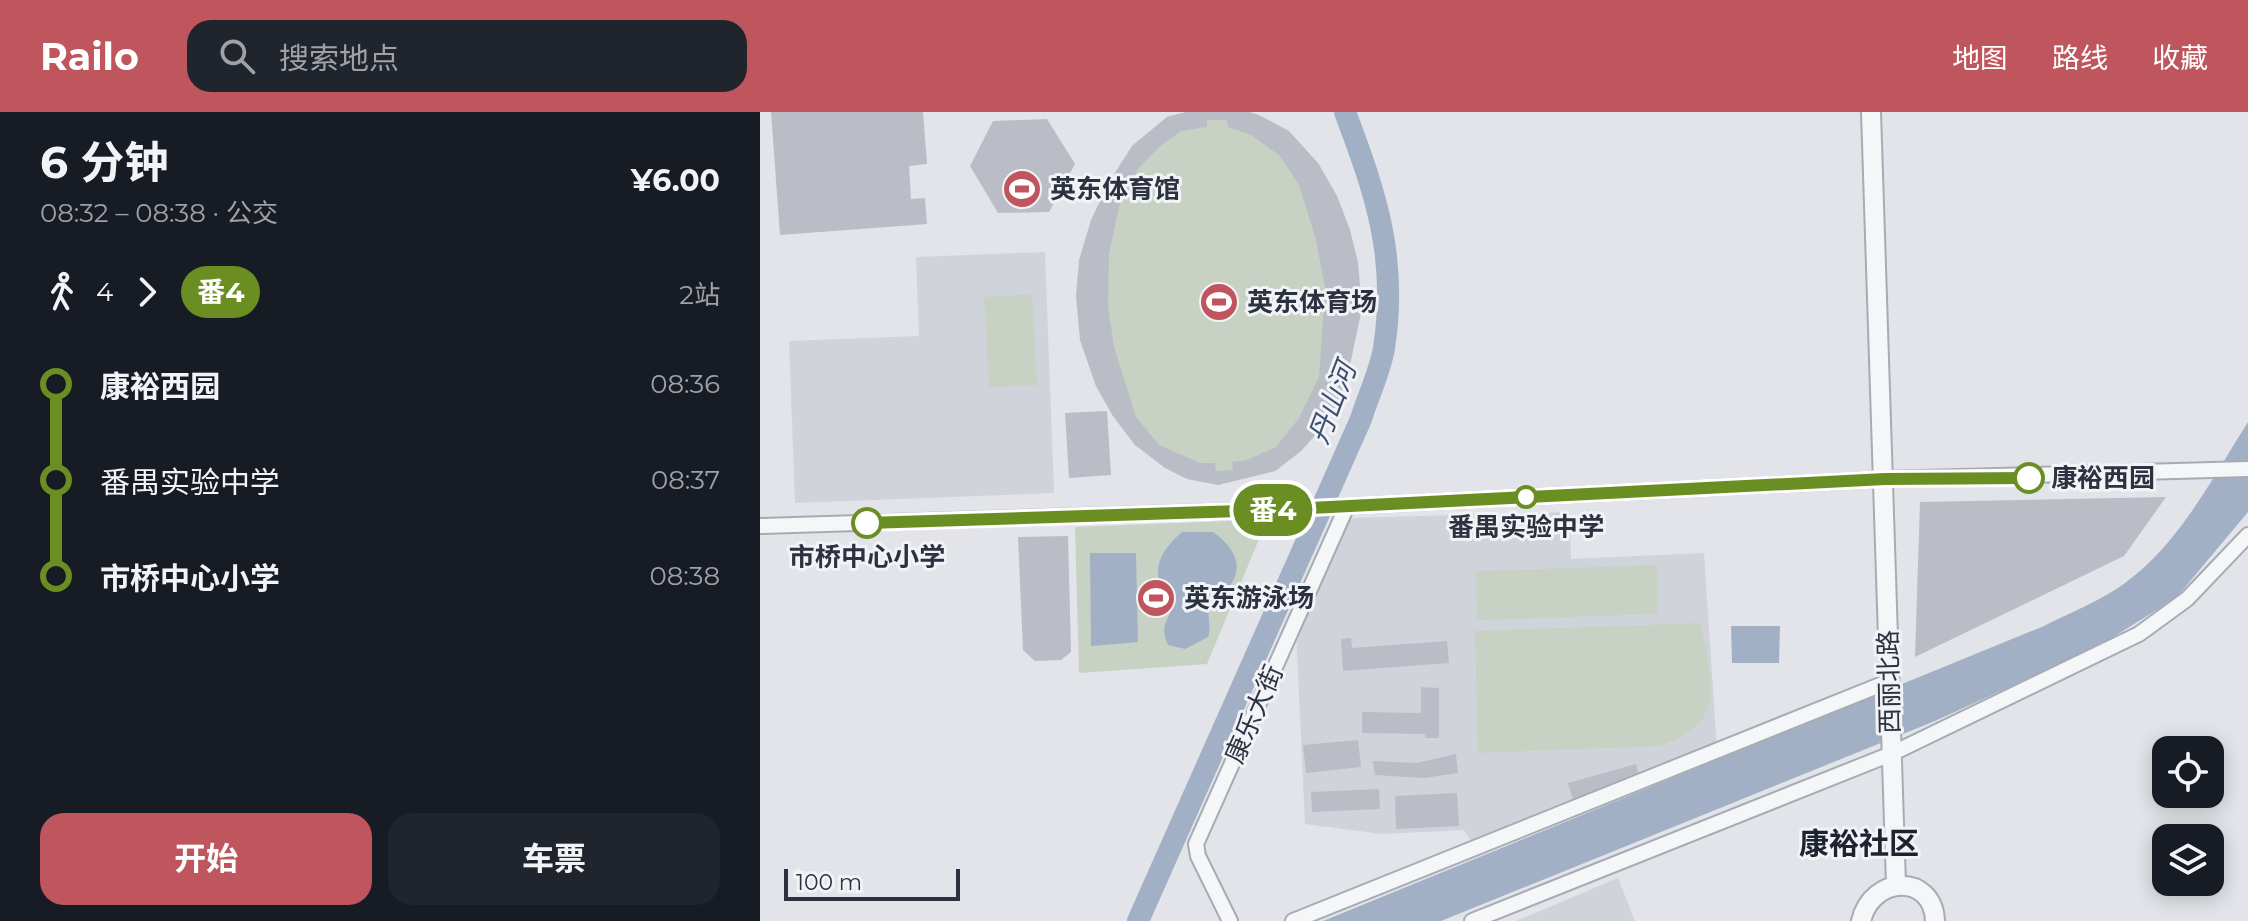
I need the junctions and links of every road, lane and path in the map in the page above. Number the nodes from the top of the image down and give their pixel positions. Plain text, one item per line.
1 (1871, 112) edge
2 (2248, 469) edge
3 (1885, 479) junction
4 (1340, 506) junction
5 (760, 526) edge
6 (2248, 535) edge
7 (1890, 681) junction
8 (1891, 754) junction
9 (1896, 885) junction
10 (1230, 921) edge
11 (1293, 921) edge
12 (1472, 921) edge
13 (1861, 921) edge
14 (1935, 921) edge

1 - 3 street, 西丽北路
2 - 3 street
3 - 4 street
3 - 7 street, 西丽北路
4 - 5 street
4 - 10 street, 康乐大街
6 - 8 street
7 - 8 street, 西丽北路
7 - 11 street
8 - 9 street, 西丽北路
8 - 12 street
9 - 13 street
9 - 14 street

